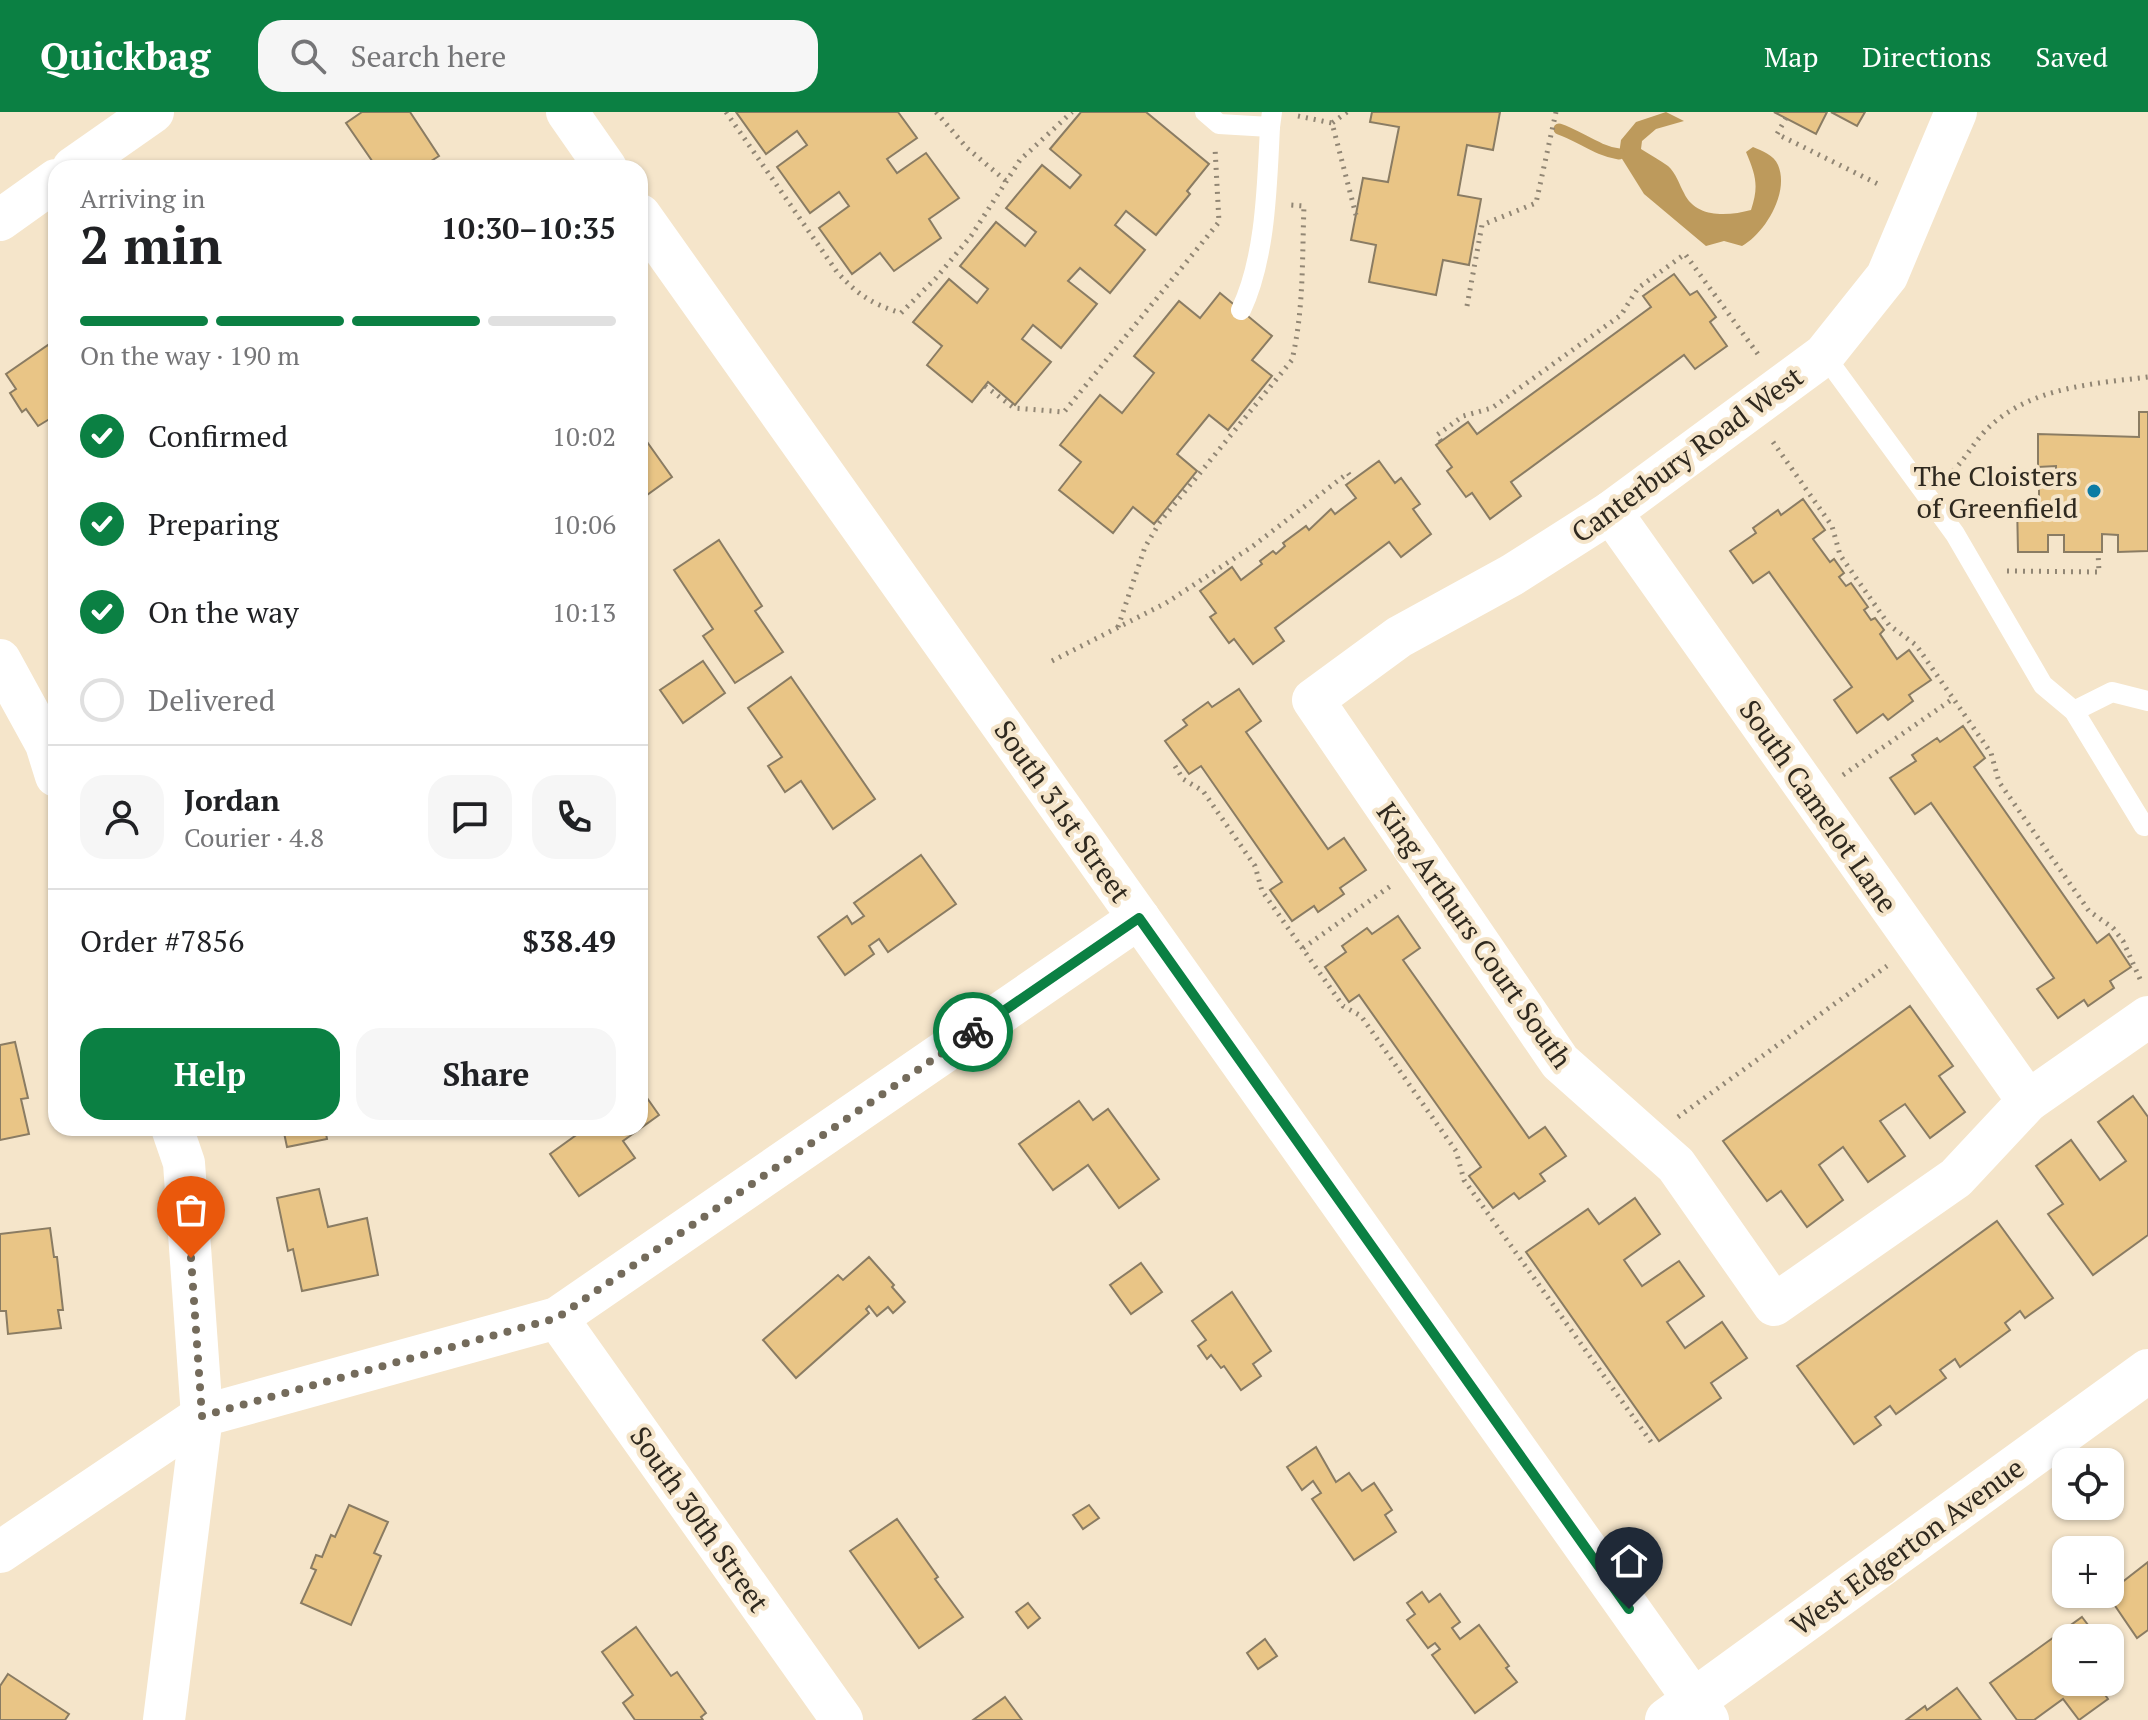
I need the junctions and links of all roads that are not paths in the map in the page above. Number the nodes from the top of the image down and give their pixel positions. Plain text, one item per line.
1 (153, 112) edge
2 (567, 112) edge
3 (1956, 112) edge
4 (1212, 118) edge
5 (1271, 119) edge
6 (84, 160) edge
7 (600, 160) edge
8 (48, 186) edge
9 (0, 220) edge
10 (648, 226) edge
11 (1241, 310) dead end
12 (1824, 355) junction
13 (1611, 512) junction
14 (0, 660) edge
15 (1313, 700) joint
16 (2148, 701) edge
17 (2074, 711) junction
18 (48, 750) edge
19 (2148, 824) edge
20 (1139, 918) junction
21 (2145, 1000) edge
22 (2028, 1101) junction
23 (175, 1136) edge
24 (557, 1318) junction
25 (2148, 1371) edge
26 (202, 1416) junction
27 (0, 1552) edge
28 (1690, 1713) edge
29 (164, 1720) edge
30 (842, 1720) edge

1 - 6 street
2 - 7 street
3 - 12 street, Canterbury Road West
4 - 5 lane
5 - 11 lane
8 - 9 street
10 - 20 street, South 31st Street
12 - 13 street, Canterbury Road West
12 - 17 lane
13 - 15 street, Canterbury Road West
13 - 22 street, South Camelot Lane
14 - 18 street
15 - 22 street, King Arthurs Court South
16 - 17 lane
17 - 19 lane
20 - 24 street
20 - 28 street, South 31st Street
21 - 22 street
23 - 26 street
24 - 26 street
24 - 30 street, South 30th Street
25 - 28 street, West Edgerton Avenue
26 - 27 street
26 - 29 street

